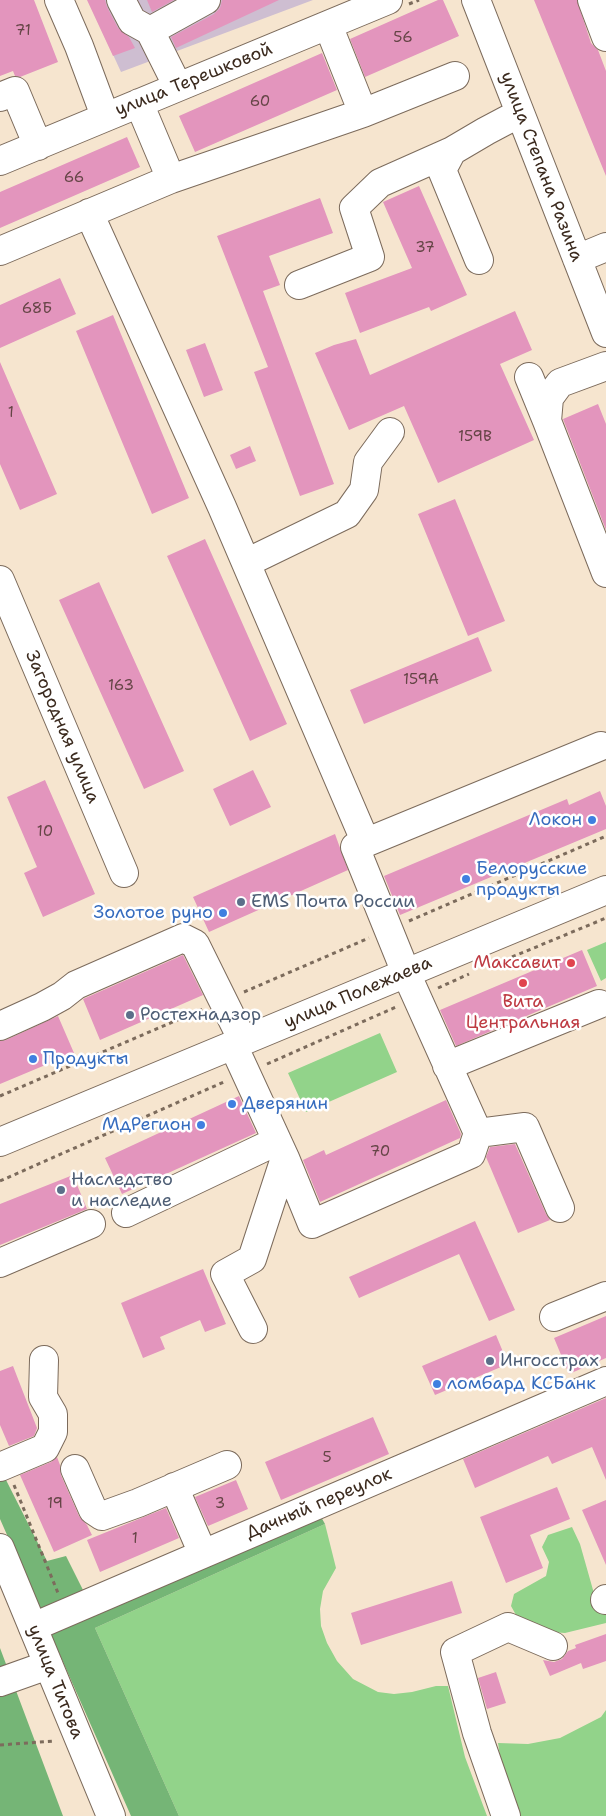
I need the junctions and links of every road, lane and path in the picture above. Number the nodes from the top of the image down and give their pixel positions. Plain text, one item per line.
1 (59, 0) edge
2 (121, 0) edge
3 (206, 0) edge
4 (388, 0) edge
5 (476, 0) edge
6 (328, 25) junction
7 (150, 31) junction
8 (455, 76) dead end
9 (178, 87) junction
10 (0, 97) edge
11 (139, 103) junction
12 (363, 112) junction
13 (520, 113) junction
14 (106, 116) junction
15 (38, 146) junction
16 (452, 152) junction
17 (0, 161) edge
18 (171, 179) junction
19 (90, 213) junction
20 (606, 248) edge
21 (0, 251) edge
22 (577, 259) junction
23 (479, 260) dead end
24 (299, 285) dead end
25 (606, 333) edge
26 (606, 366) edge
27 (529, 377) dead end
28 (547, 421) junction
29 (390, 432) dead end
30 (246, 563) junction
31 (606, 573) edge
32 (0, 580) edge
33 (601, 746) dead end
34 (606, 836) edge
35 (366, 843) junction
36 (124, 873) dead end
37 (606, 890) edge
38 (606, 918) edge
39 (388, 930) junction
40 (507, 959) dead end
41 (406, 973) junction
42 (470, 974) dead end
43 (417, 998) junction
44 (223, 1001) junction
45 (599, 1004) dead end
46 (0, 1026) edge
47 (238, 1043) junction
48 (448, 1066) junction
49 (247, 1072) junction
50 (0, 1096) edge
51 (478, 1133) junction
52 (0, 1142) edge
53 (281, 1149) junction
54 (0, 1181) edge
55 (560, 1208) dead end
56 (126, 1213) dead end
57 (91, 1224) dead end
58 (0, 1263) edge
59 (606, 1296) edge
60 (554, 1317) dead end
61 (253, 1329) dead end
62 (44, 1360) dead end
63 (606, 1381) edge
64 (227, 1465) dead end
65 (3, 1466) edge
66 (75, 1469) dead end
67 (174, 1487) junction
68 (0, 1548) edge
69 (203, 1554) junction
70 (59, 1595) dead end
71 (33, 1627) junction
72 (553, 1646) dead end
73 (48, 1665) junction
74 (0, 1682) edge
75 (54, 1741) dead end
76 (0, 1745) edge
77 (111, 1816) edge
78 (506, 1816) edge

1 - 14 street
2 - 7 street
3 - 7 street
4 - 6 street, улица Терешковой
5 - 13 street, улица Степана Разина
6 - 9 street, улица Терешковой
6 - 12 street
7 - 9 street
8 - 12 street
9 - 11 street, улица Терешковой
10 - 15 street
11 - 14 street, улица Терешковой
11 - 18 street
12 - 18 street
13 - 16 street
13 - 22 street, улица Степана Разина
14 - 15 street, улица Терешковой
15 - 17 street, улица Терешковой
16 - 23 street
16 - 24 street
18 - 19 street
19 - 21 street
19 - 30 street
20 - 22 street
22 - 25 street, улица Степана Разина
26 - 28 street
27 - 28 street
28 - 31 street
29 - 30 street
30 - 35 street
32 - 36 street, Загородная улица
33 - 35 street
34 - 39 path
35 - 39 street
37 - 41 street, улица Полежаева
38 - 40 path
39 - 41 street
39 - 44 path
41 - 43 street
41 - 47 street, улица Полежаева
42 - 43 path
43 - 48 street
43 - 49 path
44 - 46 street
44 - 47 street
44 - 50 path
45 - 48 street
47 - 49 street
47 - 52 street, улица Полежаева
48 - 51 street
49 - 53 street
49 - 54 path
51 - 53 street
51 - 55 street
53 - 56 street
53 - 61 street
57 - 58 street
59 - 60 street
62 - 65 street
63 - 69 street, Дачный переулок
64 - 67 street
65 - 70 path
66 - 67 street
67 - 69 street
68 - 71 street, улица Титова
69 - 71 street, Дачный переулок
71 - 73 street, улица Титова
72 - 78 street
73 - 74 street
73 - 77 street, улица Титова
75 - 76 path

